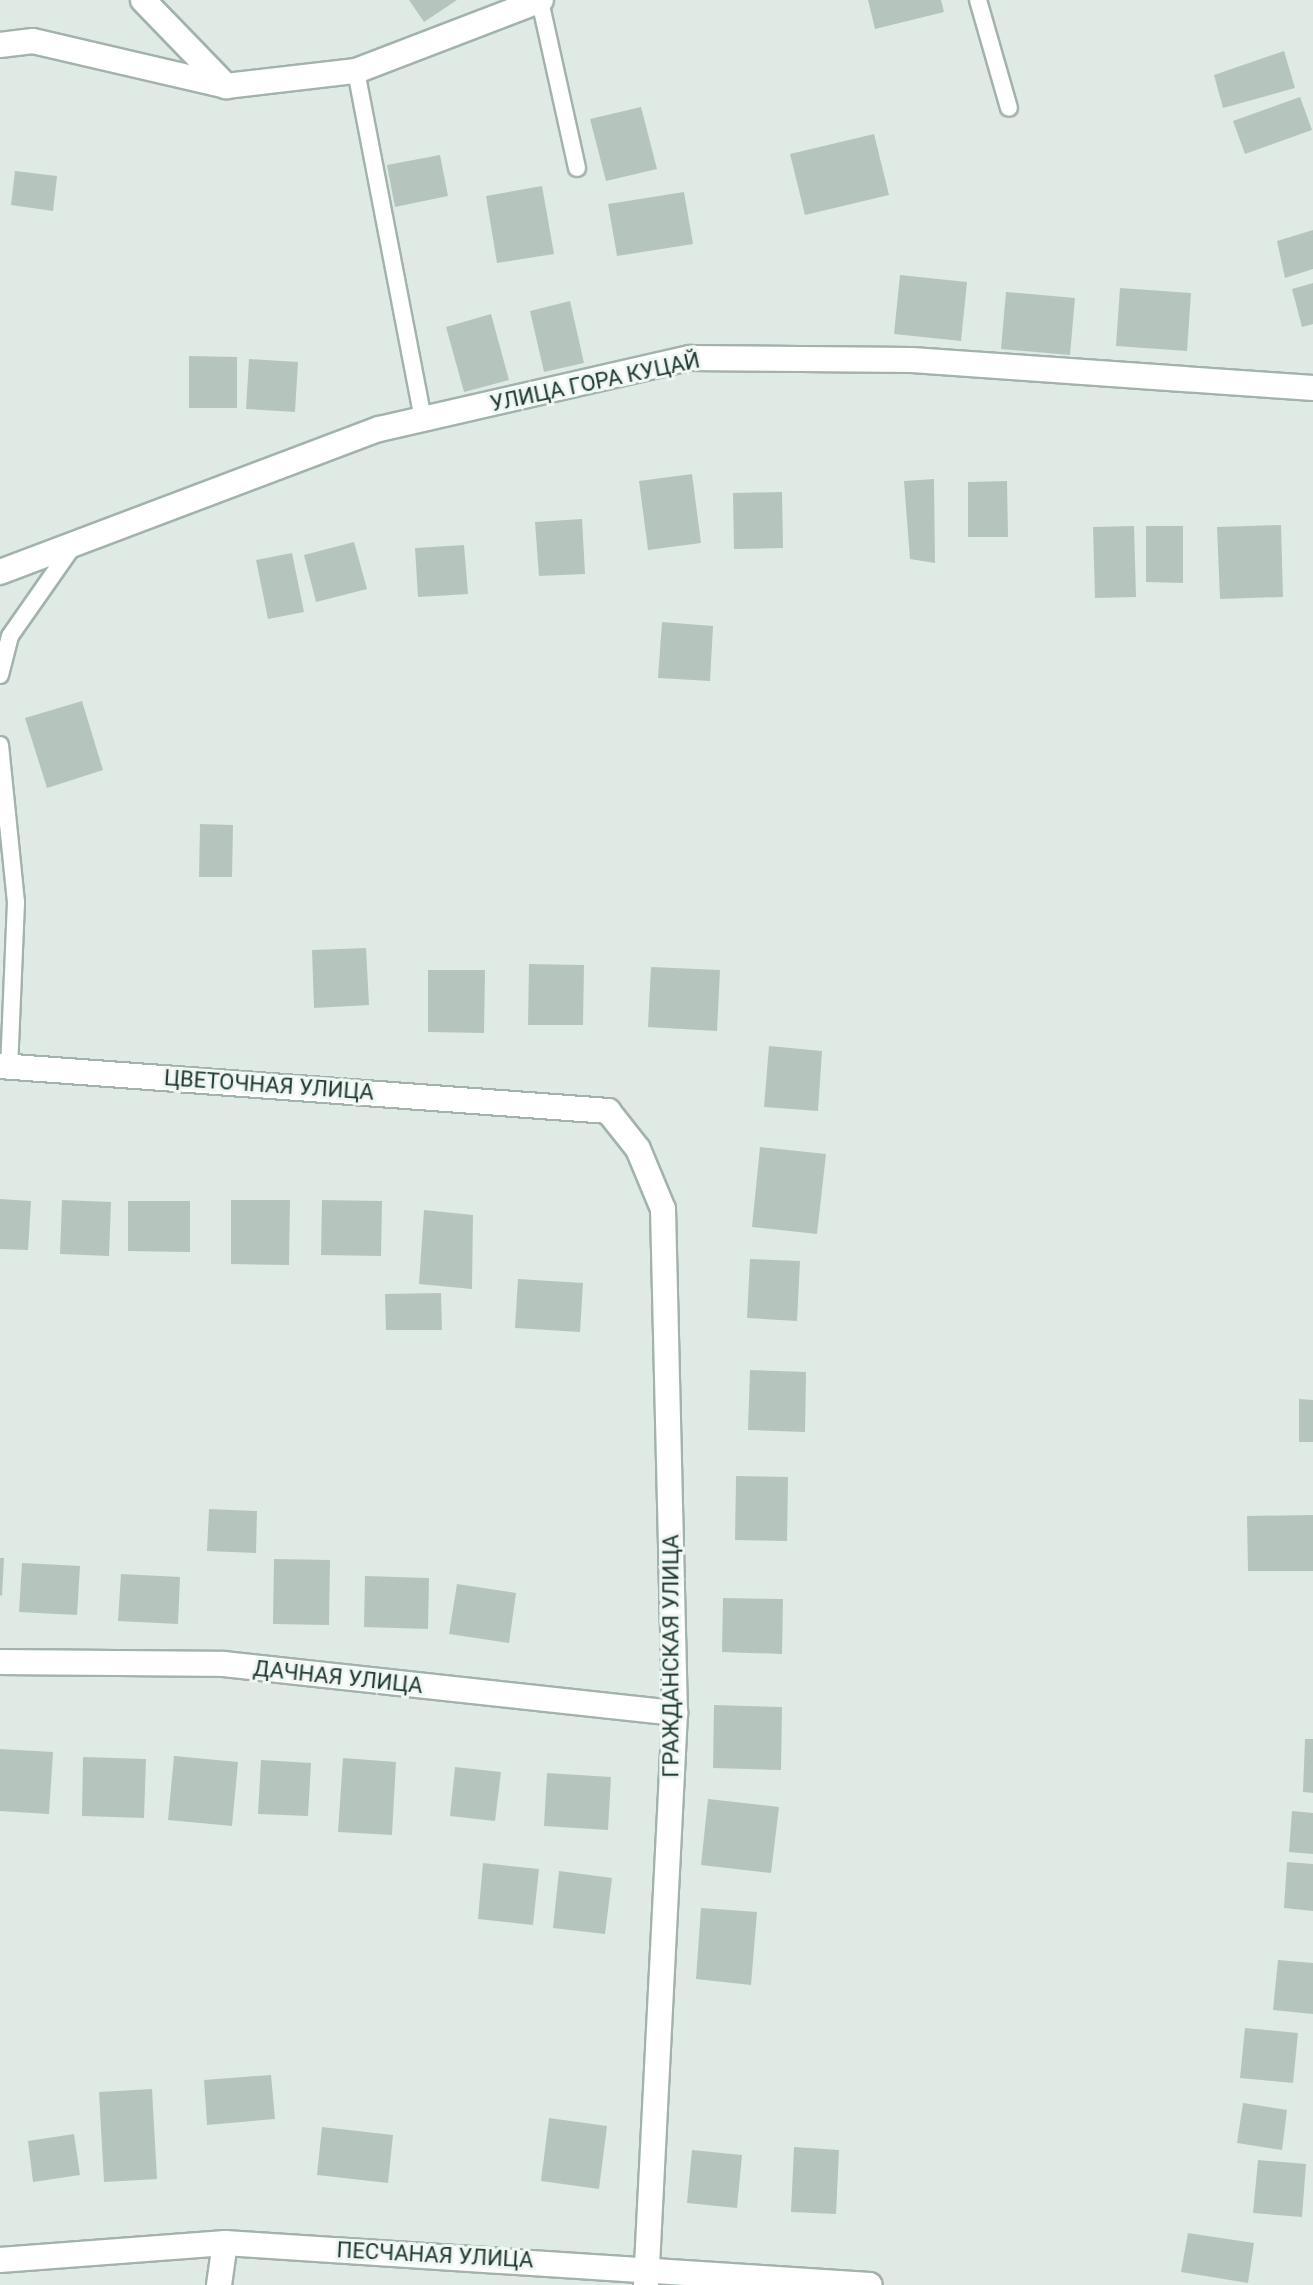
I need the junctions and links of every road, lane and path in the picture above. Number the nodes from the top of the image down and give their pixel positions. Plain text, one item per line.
1 (143, 0) edge
2 (541, 0) edge
3 (978, 0) edge
4 (0, 45) edge
5 (356, 71) junction
6 (226, 86) junction
7 (1009, 108) dead end
8 (577, 168) dead end
9 (1313, 388) edge
10 (423, 419) junction
11 (74, 544) junction
12 (0, 572) edge
13 (0, 675) edge
14 (0, 745) edge
15 (4, 1066) edge
16 (538, 1105) joint
17 (0, 1662) edge
18 (675, 1713) junction
19 (225, 2243) junction
20 (0, 2260) edge
21 (646, 2276) edge
22 (219, 2285) edge
23 (870, 2285) edge

1 - 6 street
2 - 5 street
2 - 8 lane
3 - 7 lane
4 - 6 street
5 - 6 street
5 - 10 lane
9 - 10 street, УЛИЦА ГОРА КУЦАЙ
10 - 11 street, УЛИЦА ГОРА КУЦАЙ
11 - 12 street, УЛИЦА ГОРА КУЦАЙ
11 - 13 lane
14 - 15 lane
15 - 16 street, ЦВЕТОЧНАЯ УЛИЦА
16 - 18 street, ГРАЖДАНСКАЯ УЛИЦА
17 - 18 street, ДАЧНАЯ УЛИЦА
18 - 21 street, ГРАЖДАНСКАЯ УЛИЦА
19 - 20 street, ПЕСЧАНАЯ УЛИЦА
19 - 21 street, ПЕСЧАНАЯ УЛИЦА
19 - 22 street
21 - 23 street, ПЕСЧАНАЯ УЛИЦА

